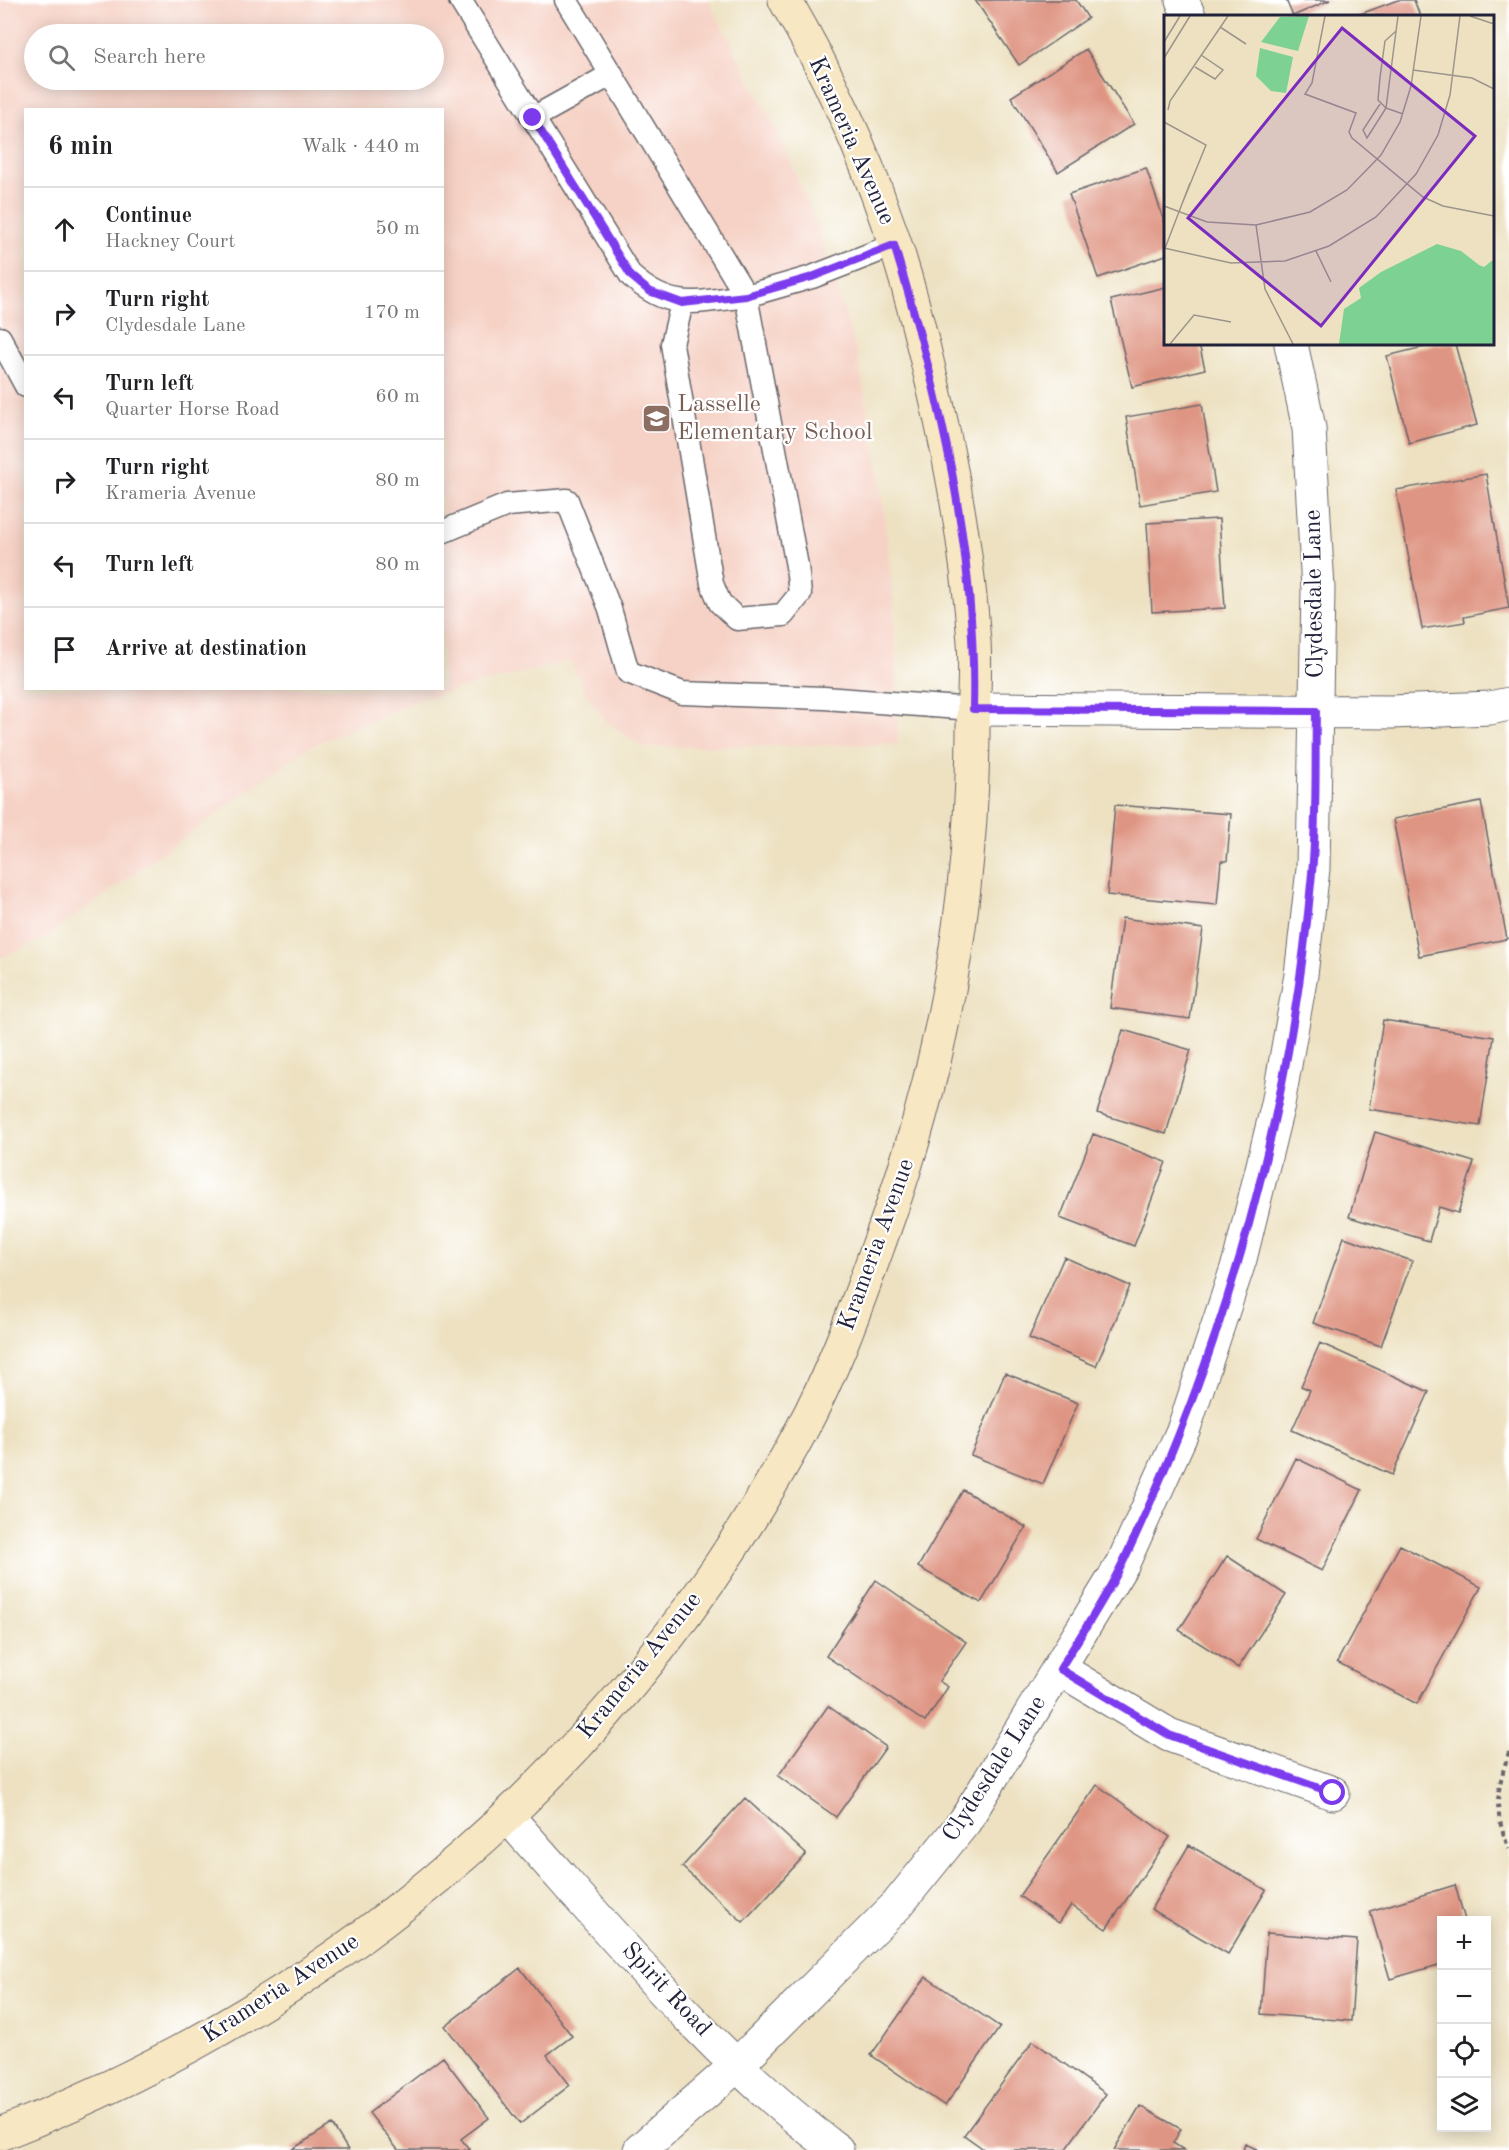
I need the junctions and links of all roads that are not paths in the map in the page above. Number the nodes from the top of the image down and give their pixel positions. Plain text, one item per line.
1 (460, 0) edge
2 (566, 0) edge
3 (785, 0) edge
4 (1182, 0) edge
5 (1189, 15) edge
6 (612, 74) junction
7 (533, 118) junction
8 (894, 245) junction
9 (746, 296) junction
10 (682, 303) junction
11 (0, 338) edge
12 (1291, 345) edge
13 (24, 382) edge
14 (444, 531) edge
15 (1509, 704) edge
16 (973, 709) junction
17 (1316, 711) junction
18 (1060, 1669) junction
19 (1333, 1793) dead end
20 (507, 1816) junction
21 (737, 2065) junction
22 (0, 2134) edge
23 (640, 2150) edge
24 (837, 2150) edge

1 - 7 lane
2 - 6 lane
3 - 8 street, Krameria Avenue
4 - 5 street
6 - 7 lane
6 - 9 lane
7 - 10 lane
8 - 9 lane
8 - 16 street, Krameria Avenue
9 - 10 lane
9 - 10 lane
11 - 13 lane
12 - 17 street, Clydesdale Lane
14 - 16 lane
15 - 17 street
16 - 17 street
16 - 20 street, Krameria Avenue
17 - 18 street, Clydesdale Lane
18 - 19 street
18 - 21 street, Clydesdale Lane
20 - 21 street, Spirit Road
20 - 22 street, Krameria Avenue
21 - 23 street, Clydesdale Lane
21 - 24 street, Spirit Road

